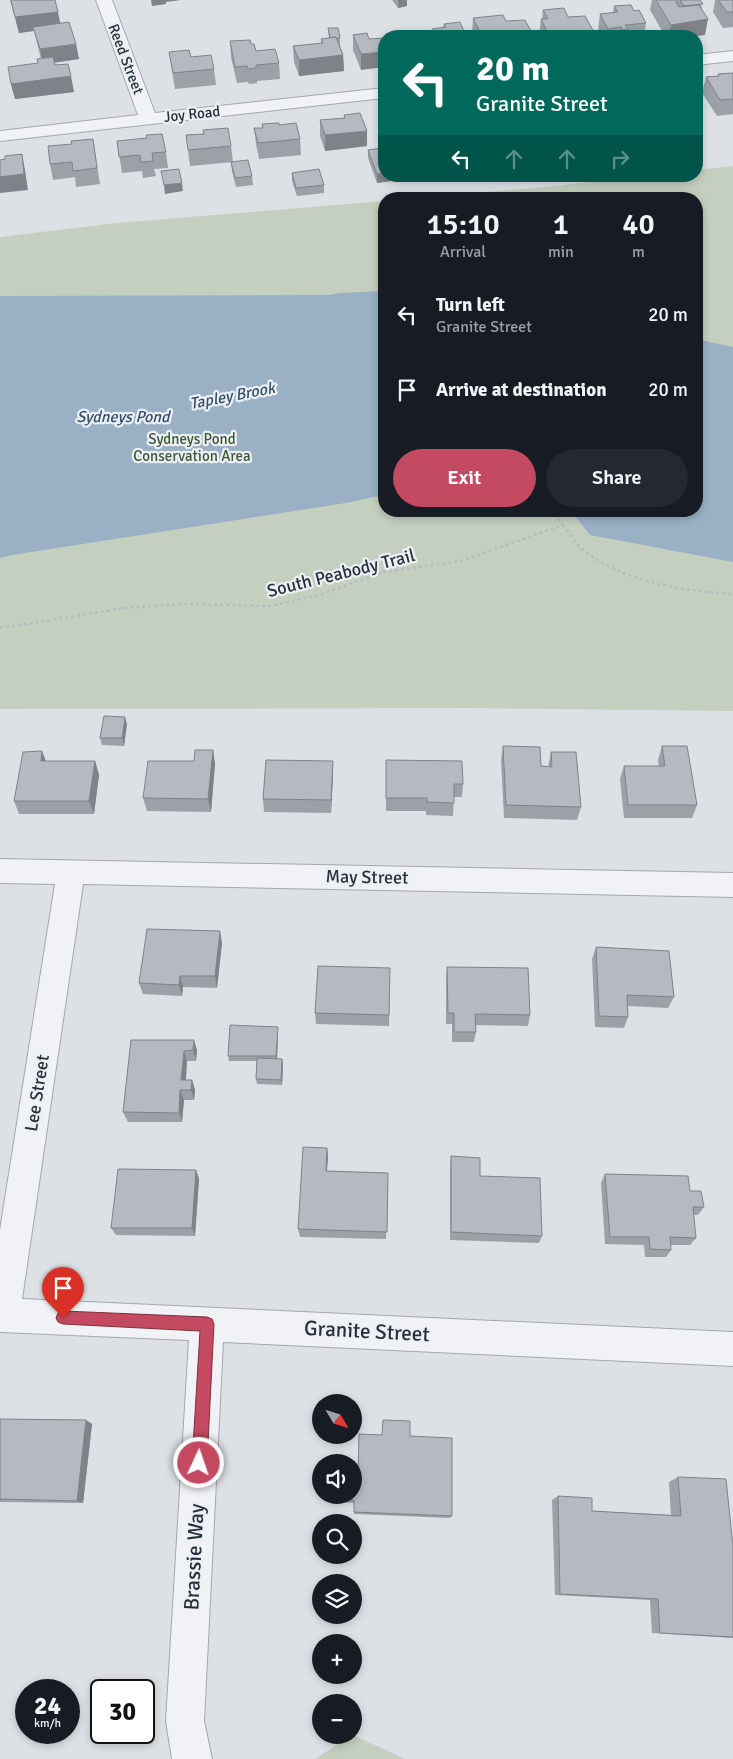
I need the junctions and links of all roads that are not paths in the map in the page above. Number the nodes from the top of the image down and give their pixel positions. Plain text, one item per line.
1 (104, 0) edge
2 (733, 56) edge
3 (703, 59) edge
4 (378, 94) edge
5 (148, 118) junction
6 (0, 136) edge
7 (0, 871) edge
8 (71, 871) junction
9 (733, 885) edge
10 (1, 1315) edge
11 (207, 1324) junction
12 (733, 1348) edge
13 (192, 1759) edge

1 - 5 street, Reed Street
2 - 3 street
4 - 5 street, Joy Road
5 - 6 street, Joy Road
7 - 8 street, May Street
8 - 9 street, May Street
8 - 10 street, Lee Street
10 - 11 street, Granite Street
11 - 12 street, Granite Street
11 - 13 street, Brassie Way

